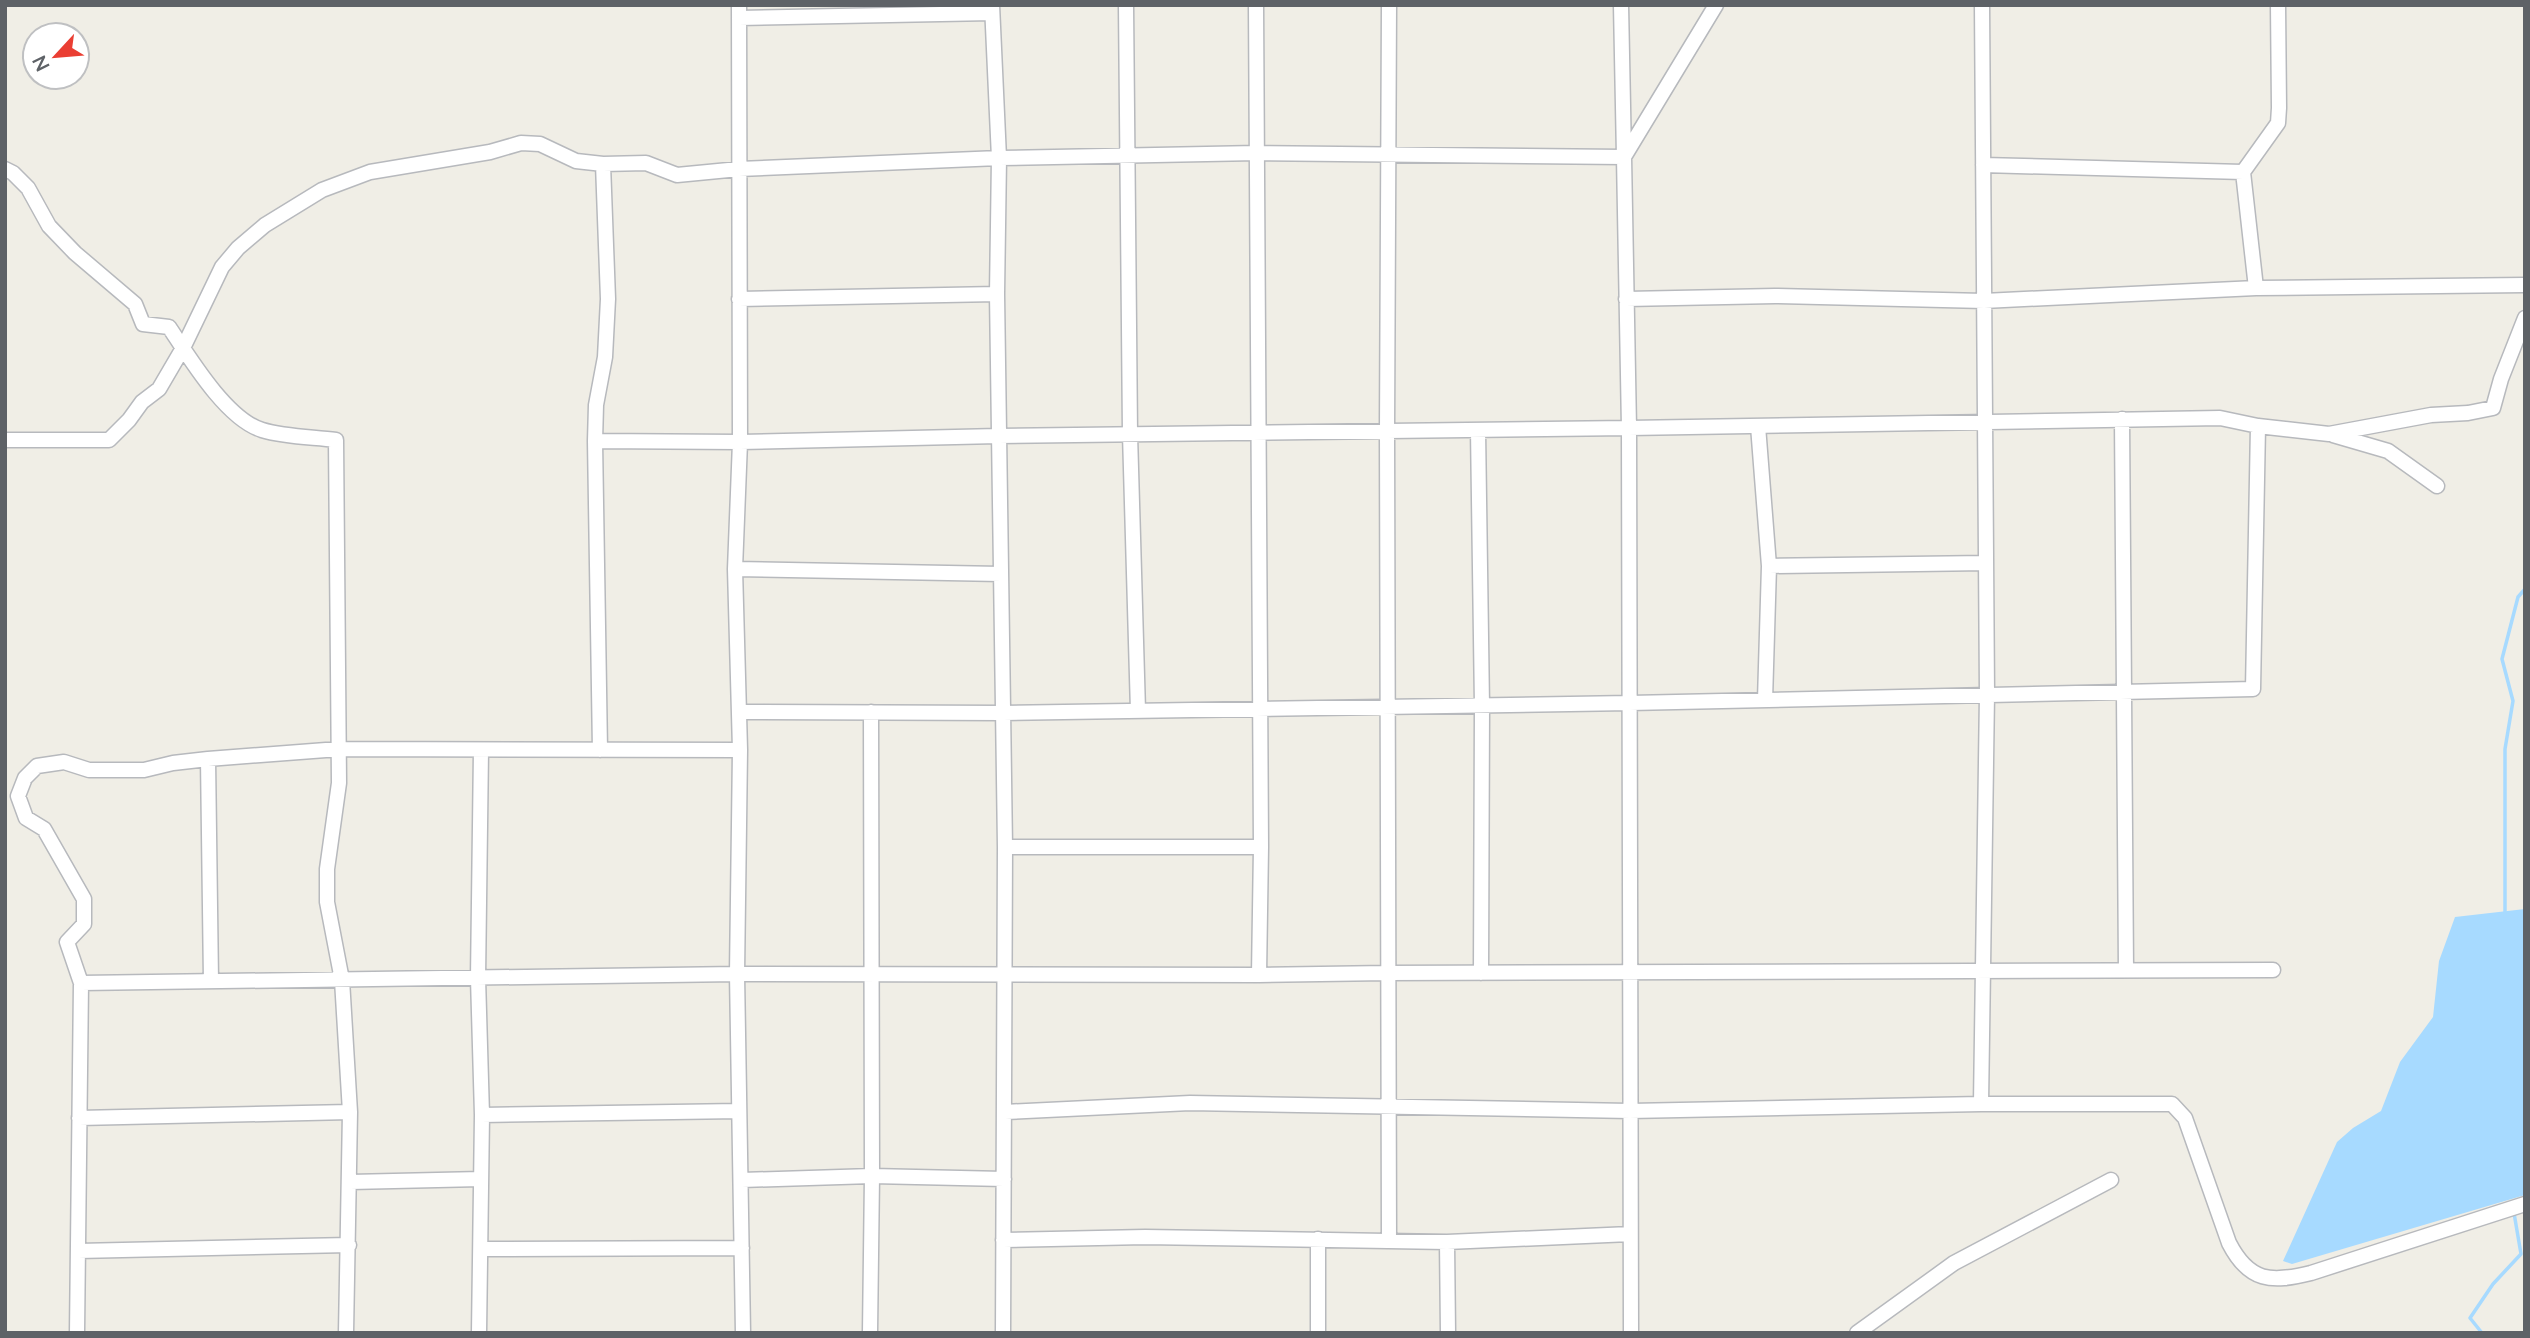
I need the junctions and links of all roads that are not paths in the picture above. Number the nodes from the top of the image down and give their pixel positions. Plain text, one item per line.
1 (1126, 5) edge
2 (1256, 5) edge
3 (1389, 5) edge
4 (1620, 5) edge
5 (1716, 5) edge
6 (1982, 5) edge
7 (2278, 5) edge
8 (992, 9) edge
9 (738, 11) edge
10 (1257, 153) junction
11 (1387, 155) junction
12 (1128, 156) junction
13 (1624, 157) junction
14 (999, 158) junction
15 (603, 164) junction
16 (1983, 165) junction
17 (5, 169) edge
18 (739, 169) junction
19 (2243, 172) junction
20 (2525, 285) edge
21 (2256, 288) junction
22 (997, 294) junction
23 (739, 299) junction
24 (1626, 299) junction
25 (1984, 301) junction
26 (2525, 318) edge
27 (183, 348) junction
28 (2122, 419) junction
29 (1985, 422) junction
30 (1758, 426) junction
31 (2258, 426) junction
32 (1629, 428) junction
33 (1478, 430) junction
34 (1387, 432) junction
35 (1259, 433) junction
36 (1130, 434) junction
37 (2329, 434) junction
38 (998, 436) junction
39 (5, 440) edge
40 (594, 441) junction
41 (740, 442) junction
42 (2437, 486) dead end
43 (1986, 563) junction
44 (1769, 566) junction
45 (735, 569) junction
46 (1000, 574) junction
47 (1987, 694) junction
48 (2125, 694) junction
49 (1765, 700) junction
50 (1630, 704) junction
51 (1482, 706) junction
52 (1387, 707) junction
53 (1259, 709) junction
54 (1138, 711) junction
55 (739, 712) junction
56 (871, 712) junction
57 (1003, 713) junction
58 (339, 749) junction
59 (481, 750) junction
60 (600, 750) junction
61 (740, 750) junction
62 (208, 759) junction
63 (1004, 847) junction
64 (1261, 847) junction
65 (1984, 970) junction
66 (2126, 970) junction
67 (2273, 970) dead end
68 (1387, 973) junction
69 (1481, 973) junction
70 (1629, 973) junction
71 (737, 974) junction
72 (871, 975) junction
73 (1004, 975) junction
74 (1259, 975) junction
75 (478, 978) junction
76 (342, 980) junction
77 (211, 981) junction
78 (81, 983) junction
79 (1981, 1104) junction
80 (1390, 1108) junction
81 (739, 1111) junction
82 (1630, 1111) junction
83 (350, 1112) junction
84 (1005, 1112) junction
85 (482, 1115) junction
86 (79, 1118) junction
87 (872, 1176) junction
88 (481, 1179) junction
89 (1004, 1179) junction
90 (742, 1180) junction
91 (2112, 1180) dead end
92 (350, 1181) junction
93 (2525, 1204) edge
94 (1630, 1234) junction
95 (1318, 1239) junction
96 (1003, 1240) junction
97 (1389, 1241) junction
98 (1447, 1242) junction
99 (349, 1245) junction
100 (742, 1248) junction
101 (481, 1249) junction
102 (78, 1251) junction
103 (77, 1333) edge
104 (346, 1333) edge
105 (479, 1333) edge
106 (743, 1333) edge
107 (870, 1333) edge
108 (1003, 1333) edge
109 (1318, 1333) edge
110 (1448, 1333) edge
111 (1631, 1333) edge
112 (1857, 1333) edge

1 - 12 street
2 - 10 street
3 - 11 street
4 - 13 street
5 - 13 street
6 - 16 street
7 - 19 street
8 - 9 street
8 - 14 street
9 - 18 street
10 - 11 street
10 - 12 street
10 - 35 street
11 - 13 street
11 - 34 street
12 - 14 street
12 - 36 street
13 - 24 street
14 - 18 street
14 - 22 street
15 - 18 street
15 - 27 street
15 - 40 street
16 - 19 street
16 - 25 street
17 - 27 street
18 - 23 street
19 - 21 street
20 - 21 street
21 - 25 street
22 - 23 street
22 - 38 street
23 - 41 street
24 - 25 street
24 - 32 street
25 - 29 street
26 - 37 street
27 - 39 street
27 - 58 street
28 - 29 street
28 - 31 street
28 - 48 street
29 - 30 street
29 - 43 street
30 - 32 street
30 - 44 street
31 - 37 street
31 - 48 street
32 - 33 street
32 - 50 street
33 - 34 street
33 - 51 street
34 - 35 street
34 - 52 street
35 - 36 street
35 - 53 street
36 - 38 street
36 - 54 street
37 - 42 street
38 - 41 street
38 - 46 street
40 - 41 street
40 - 60 street
41 - 45 street
43 - 44 street
43 - 47 street
44 - 49 street
45 - 46 street
45 - 55 street
46 - 57 street
47 - 48 street
47 - 49 street
47 - 65 street
48 - 66 street
49 - 50 street
50 - 51 street
50 - 70 street
51 - 52 street
51 - 69 street
52 - 53 street
52 - 68 street
53 - 54 street
53 - 64 street
54 - 57 street
55 - 56 street
55 - 61 street
56 - 57 street
56 - 72 street
57 - 63 street
58 - 59 street
58 - 62 street
58 - 76 street
59 - 60 street
59 - 75 street
60 - 61 street
61 - 71 street
62 - 77 street
62 - 78 street
63 - 64 street
63 - 73 street
64 - 74 street
65 - 66 street
65 - 70 street
65 - 79 street
66 - 67 street
68 - 69 street
68 - 74 street
68 - 80 street
69 - 70 street
70 - 82 street
71 - 72 street
71 - 75 street
71 - 81 street
72 - 73 street
72 - 87 street
73 - 74 street
73 - 84 street
75 - 76 street
75 - 85 street
76 - 77 street
76 - 83 street
77 - 78 street
78 - 86 street
79 - 82 street
79 - 93 street
80 - 82 street
80 - 84 street
80 - 97 street
81 - 85 street
81 - 90 street
82 - 94 street
83 - 86 street
83 - 92 street
84 - 89 street
85 - 88 street
86 - 102 street
87 - 89 street
87 - 90 street
87 - 107 street
88 - 92 street
88 - 101 street
89 - 96 street
90 - 100 street
91 - 112 street
92 - 99 street
94 - 98 street
94 - 111 street
95 - 96 street
95 - 97 street
95 - 109 street
96 - 108 street
97 - 98 street
98 - 110 street
99 - 102 street
99 - 104 street
100 - 101 street
100 - 106 street
101 - 105 street
102 - 103 street

